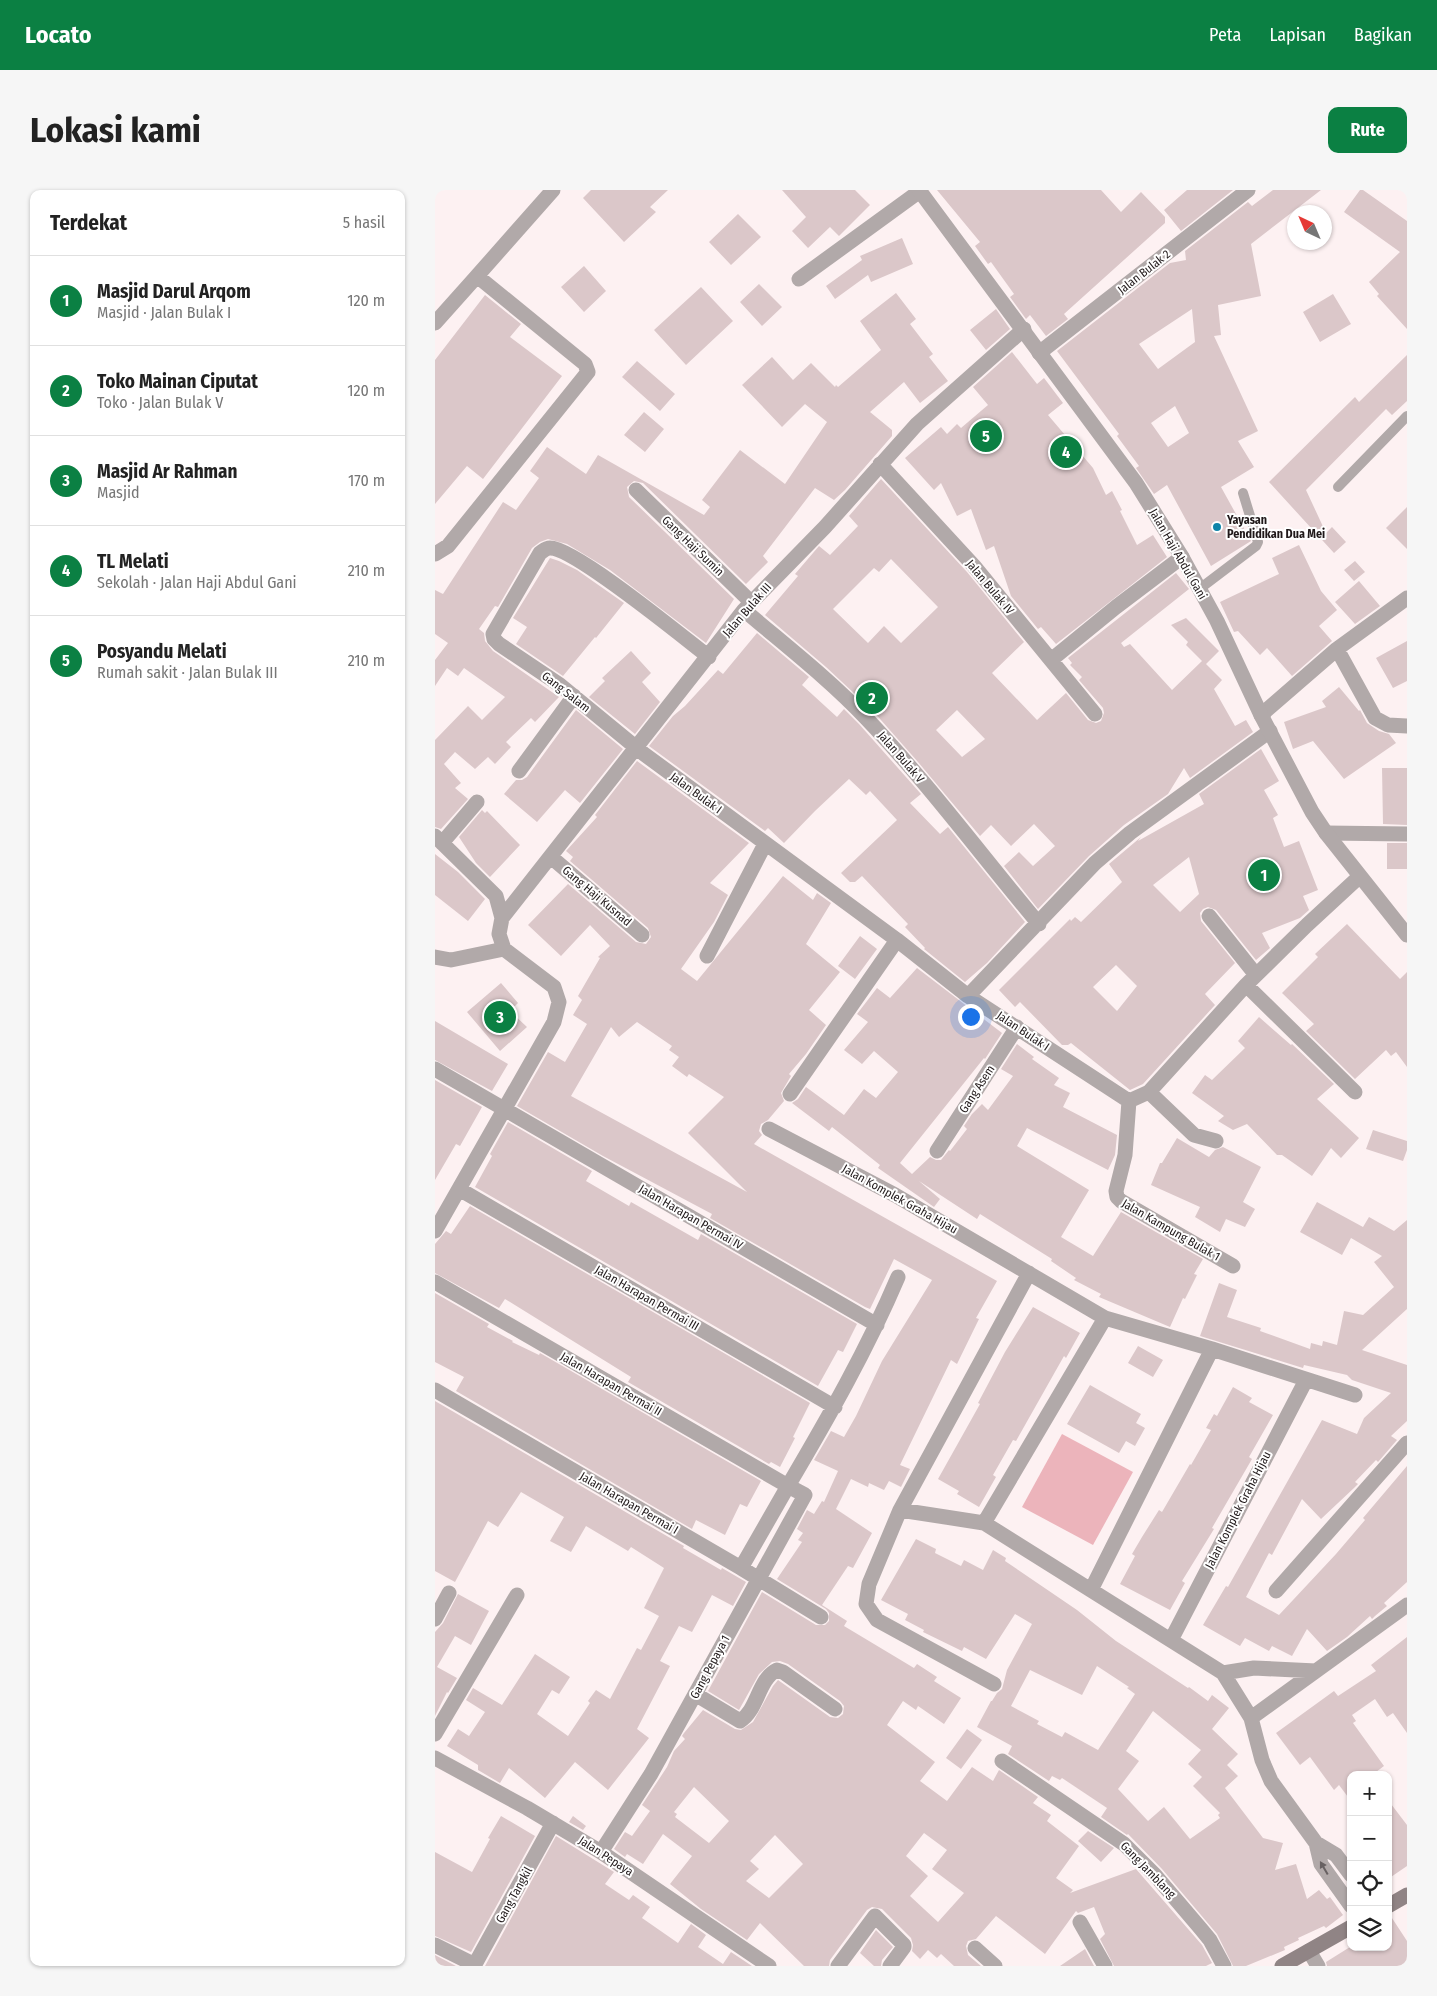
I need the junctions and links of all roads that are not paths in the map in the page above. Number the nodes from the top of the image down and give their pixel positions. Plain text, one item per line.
1 (553, 190) edge
2 (919, 190) edge
3 (1248, 190) edge
4 (477, 276) junction
5 (799, 279) dead end
6 (435, 323) edge
7 (1023, 329) junction
8 (1039, 354) junction
9 (1407, 416) edge
10 (880, 464) junction
11 (1339, 487) dead end
12 (635, 490) dead end
13 (1243, 493) dead end
14 (435, 554) edge
15 (1182, 557) junction
16 (1198, 590) junction
17 (1407, 598) edge
18 (747, 606) junction
19 (1337, 649) junction
20 (709, 657) junction
21 (1051, 660) junction
22 (574, 696) junction
23 (1095, 714) dead end
24 (1261, 715) junction
25 (1407, 726) edge
26 (1270, 731) junction
27 (636, 748) junction
28 (519, 771) dead end
29 (477, 802) dead end
30 (1325, 833) junction
31 (1407, 834) edge
32 (439, 840) edge
33 (765, 844) junction
34 (551, 857) junction
35 (1359, 877) junction
36 (1209, 916) dead end
37 (502, 918) junction
38 (1039, 924) junction
39 (642, 935) dead end
40 (1407, 935) edge
41 (897, 940) junction
42 (504, 949) junction
43 (707, 956) dead end
44 (435, 957) edge
45 (1251, 980) junction
46 (968, 996) junction
47 (1017, 1027) junction
48 (435, 1069) edge
49 (1149, 1092) junction
50 (1355, 1092) dead end
51 (790, 1094) dead end
52 (1129, 1101) junction
53 (506, 1109) junction
54 (769, 1129) dead end
55 (1216, 1141) dead end
56 (937, 1151) dead end
57 (459, 1189) junction
58 (435, 1231) edge
59 (1233, 1266) dead end
60 (1029, 1273) junction
61 (898, 1277) dead end
62 (435, 1282) edge
63 (1105, 1318) junction
64 (877, 1325) junction
65 (1213, 1349) junction
66 (1306, 1380) junction
67 (435, 1390) edge
68 (1355, 1395) dead end
69 (835, 1407) junction
70 (1407, 1443) edge
71 (788, 1486) junction
72 (900, 1510) junction
73 (984, 1523) junction
74 (741, 1568) junction
75 (758, 1579) junction
76 (1091, 1590) junction
77 (1276, 1591) dead end
78 (449, 1593) dead end
79 (517, 1595) dead end
80 (1407, 1605) edge
81 (821, 1618) dead end
82 (435, 1619) edge
83 (1171, 1640) junction
84 (1316, 1671) junction
85 (1223, 1673) junction
86 (994, 1684) dead end
87 (695, 1694) junction
88 (835, 1709) dead end
89 (1251, 1718) junction
90 (435, 1734) edge
91 (435, 1758) edge
92 (1002, 1761) dead end
93 (553, 1823) junction
94 (1316, 1843) junction
95 (601, 1852) junction
96 (1347, 1870) edge
97 (1407, 1895) edge
98 (1347, 1900) edge
99 (1392, 1904) edge
100 (1080, 1922) dead end
101 (1347, 1929) edge
102 (435, 1945) edge
103 (975, 1948) dead end
104 (1309, 1951) junction
105 (474, 1965) edge
106 (769, 1966) edge
107 (838, 1966) edge
108 (890, 1966) edge
109 (995, 1966) edge
110 (1105, 1966) edge
111 (1224, 1966) edge
112 (1282, 1966) edge
113 (1318, 1966) edge

1 - 4 street
2 - 5 street
2 - 7 street, Jalan Haji Abdul Gani
3 - 8 street, Jalan Bulak 2
4 - 6 street
4 - 14 street
7 - 8 street, Jalan Haji Abdul Gani
7 - 10 street, Jalan Bulak III
8 - 15 street, Jalan Haji Abdul Gani
9 - 11 lane
10 - 18 street, Jalan Bulak III
10 - 21 street, Jalan Bulak IV
12 - 18 street, Gang Haji Sumin
13 - 16 lane
15 - 16 street, Jalan Haji Abdul Gani
15 - 21 street
16 - 24 street, Jalan Haji Abdul Gani
17 - 19 street
18 - 20 street, Jalan Bulak III
18 - 38 street, Jalan Bulak V
19 - 24 street
19 - 25 street
20 - 22 street, Gang Salam
20 - 27 street, Jalan Bulak III
21 - 23 street, Jalan Bulak IV
22 - 27 street, Gang Salam
22 - 28 street
24 - 26 street, Jalan Haji Abdul Gani
26 - 30 street, Jalan Haji Abdul Gani
26 - 38 street
27 - 33 street, Jalan Bulak I
27 - 34 street, Jalan Bulak III
29 - 32 street
30 - 31 street
30 - 35 street, Jalan Haji Abdul Gani
32 - 37 street
33 - 41 street, Jalan Bulak I
33 - 43 street
34 - 37 street, Jalan Bulak III
34 - 39 street, Gang Haji Kusnad
35 - 40 street, Jalan Haji Abdul Gani
35 - 45 street
36 - 45 street
37 - 42 street
38 - 46 street
41 - 46 street, Jalan Bulak I
41 - 51 street
42 - 44 street
42 - 53 street
45 - 49 street
45 - 50 street
46 - 47 street, Jalan Bulak I
47 - 52 street, Jalan Bulak I
47 - 56 street, Gang Asem
48 - 53 street, Jalan Harapan Permai IV
49 - 52 street
49 - 55 street
52 - 59 street, Jalan Kampung Bulak 1
53 - 57 street
53 - 64 street, Jalan Harapan Permai IV
54 - 60 street, Jalan Komplek Graha Hijau
57 - 58 street
57 - 69 street, Jalan Harapan Permai III
60 - 63 street, Jalan Komplek Graha Hijau
60 - 72 street
61 - 64 street
62 - 71 street, Jalan Harapan Permai II
63 - 65 street, Jalan Komplek Graha Hijau
63 - 73 street
64 - 69 street
65 - 66 street, Jalan Komplek Graha Hijau
65 - 76 street
66 - 68 street, Jalan Komplek Graha Hijau
66 - 83 street, Jalan Komplek Graha Hijau
67 - 74 street, Jalan Harapan Permai I
69 - 71 street
70 - 77 street
71 - 74 street
71 - 75 street, Gang Pepaya 1
72 - 73 street
72 - 86 street
73 - 76 street
74 - 75 street, Jalan Harapan Permai I
75 - 81 street, Jalan Harapan Permai I
75 - 87 street, Gang Pepaya 1
76 - 83 street
78 - 82 street
79 - 90 street
80 - 84 street
83 - 85 street
84 - 85 street
84 - 89 street
85 - 89 street
87 - 88 street
87 - 95 street, Gang Pepaya 1
89 - 94 street
91 - 93 street, Jalan Pepaya
92 - 111 street, Gang Jamblang
93 - 95 street, Jalan Pepaya
93 - 105 street, Gang Tangkil
94 - 96 street
98 -> 94 street
95 - 106 street, Jalan Pepaya
97 - 99 main road
100 - 110 street
101 - 104 main road
102 - 105 street
103 - 109 street
104 - 112 main road
104 - 113 street
107 - 108 street

